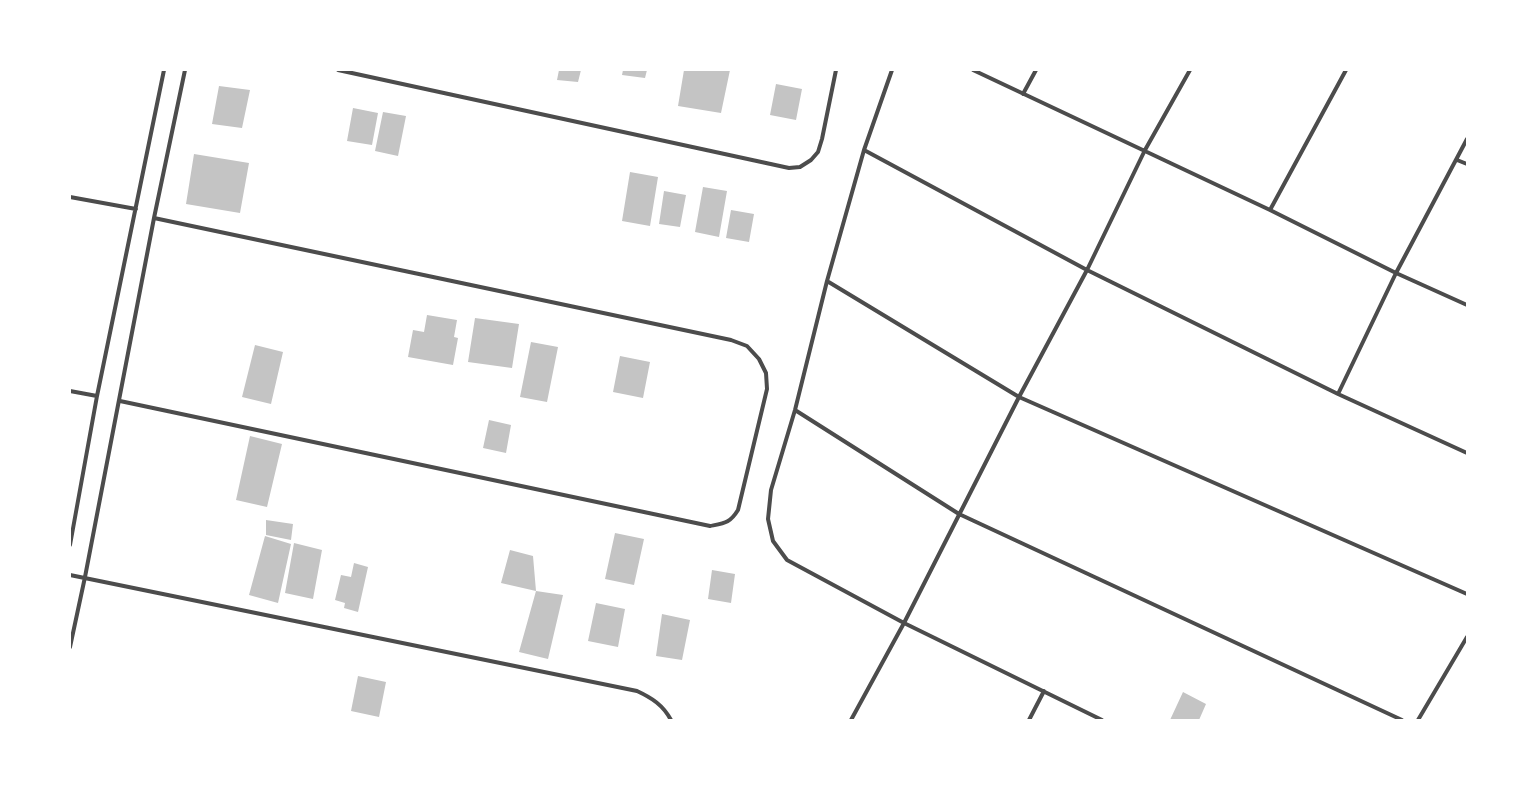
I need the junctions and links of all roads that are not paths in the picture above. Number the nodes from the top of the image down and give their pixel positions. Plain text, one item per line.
1 (164, 70) edge
2 (185, 70) edge
3 (338, 70) edge
4 (836, 70) edge
5 (892, 70) edge
6 (973, 70) edge
7 (1036, 70) edge
8 (1190, 70) edge
9 (1346, 70) edge
10 (1023, 94) junction
11 (1467, 139) edge
12 (864, 150) junction
13 (1145, 150) junction
14 (1457, 160) junction
15 (1467, 164) edge
16 (70, 197) edge
17 (136, 209) junction
18 (1270, 210) junction
19 (154, 218) junction
20 (1087, 270) junction
21 (1396, 274) junction
22 (827, 281) junction
23 (1467, 305) edge
24 (70, 391) edge
25 (1338, 394) junction
26 (97, 396) junction
27 (1018, 397) junction
28 (120, 401) junction
29 (795, 410) junction
30 (1467, 453) edge
31 (959, 514) junction
32 (70, 545) edge
33 (70, 575) edge
34 (85, 577) junction
35 (1467, 594) edge
36 (904, 623) junction
37 (1467, 637) edge
38 (70, 647) edge
39 (1044, 691) junction
40 (671, 720) edge
41 (851, 720) edge
42 (1029, 720) edge
43 (1102, 720) edge
44 (1402, 720) edge
45 (1418, 720) edge

1 - 17 street
2 - 19 street
3 - 4 street
5 - 12 street
6 - 10 street
7 - 10 street
8 - 13 street
9 - 18 street
10 - 13 street
11 - 14 street
12 - 20 street
12 - 22 street
13 - 18 street
13 - 20 street
14 - 15 street
14 - 21 street
16 - 17 street
17 - 26 street
18 - 21 street
19 - 28 street
19 - 28 street
20 - 25 street
20 - 27 street
21 - 23 street
21 - 25 street
22 - 27 street
22 - 29 street
24 - 26 street
25 - 30 street
26 - 32 street
27 - 31 street
27 - 35 street
28 - 34 street
29 - 31 street
29 - 36 street
31 - 36 street
31 - 44 street
33 - 34 street
34 - 38 street
34 - 40 street
36 - 39 street
36 - 41 street
37 - 45 street
39 - 42 street
39 - 43 street

